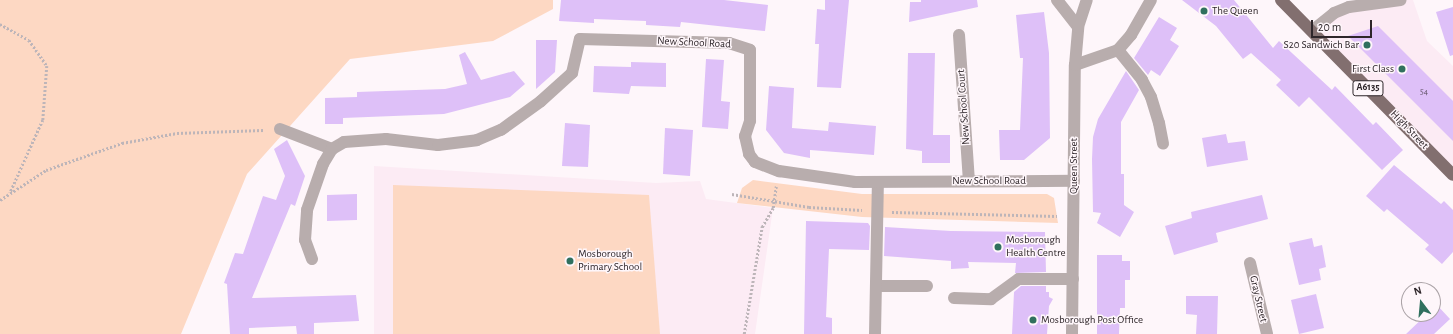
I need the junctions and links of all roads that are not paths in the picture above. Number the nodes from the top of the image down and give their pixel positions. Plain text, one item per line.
1 (1057, 0) edge
2 (1086, 0) edge
3 (1151, 0) edge
4 (1281, 0) edge
5 (1401, 0) edge
6 (1078, 27) junction
7 (1312, 31) junction
8 (959, 35) dead end
9 (1118, 50) junction
10 (1075, 65) junction
11 (280, 129) road end
12 (1163, 144) dead end
13 (332, 149) junction
14 (1453, 175) edge
15 (969, 180) junction
16 (1074, 181) junction
17 (878, 182) junction
18 (312, 259) dead end
19 (1250, 264) dead end
20 (1073, 279) junction
21 (876, 286) junction
22 (927, 286) dead end
23 (954, 298) dead end
24 (875, 334) edge
25 (1072, 334) edge
26 (1267, 334) edge

1 - 6 street
2 - 6 street, Queen Street
3 - 9 street
4 - 7 main road, High Street / A6135
5 - 7 street
6 - 10 street, Queen Street
7 - 14 main road, High Street / A6135
8 - 15 street, New School Court
9 - 10 street
9 - 12 street
10 - 16 street, Queen Street
11 - 13 street
13 - 17 street, New School Road
13 - 18 street
15 - 16 street, New School Road
15 - 17 street, New School Road
16 - 20 street, Queen Street
17 - 21 street
19 - 26 street, Gray Street
20 - 23 street
20 - 25 street, Queen Street
21 - 22 street
21 - 24 street

